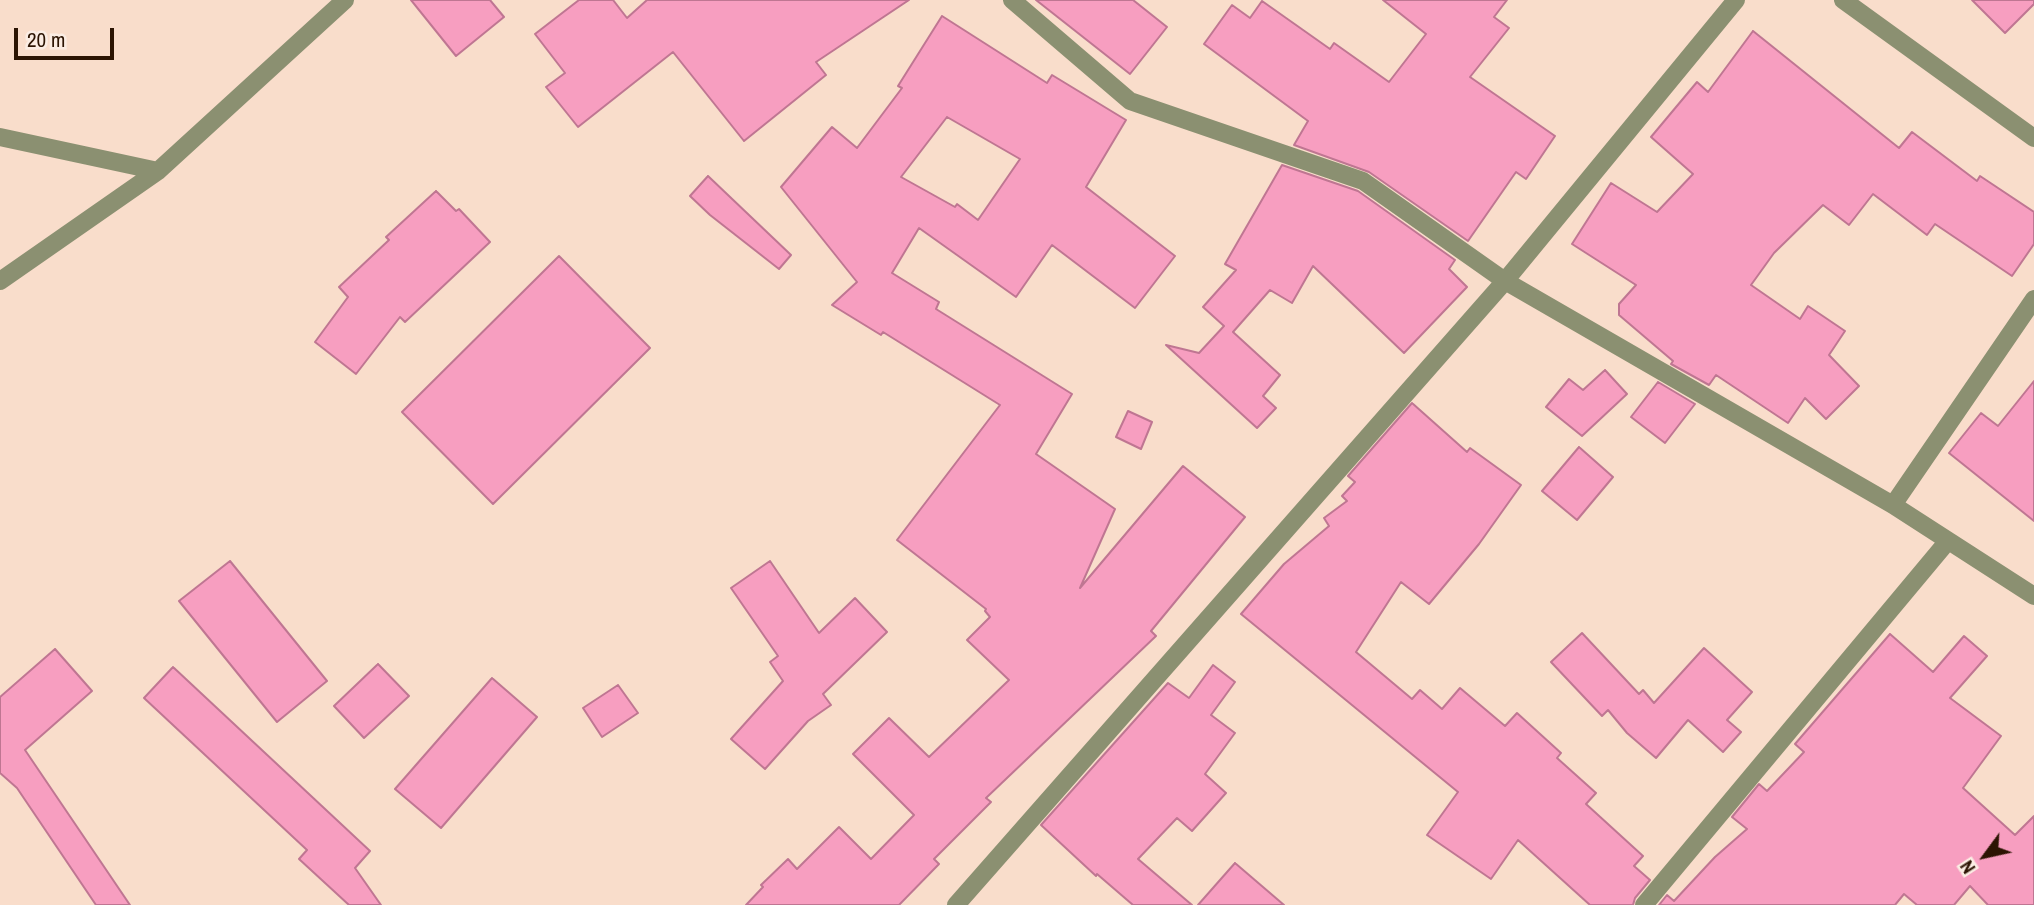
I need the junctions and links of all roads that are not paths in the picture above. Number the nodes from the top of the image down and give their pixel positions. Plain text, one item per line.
1 (345, 0) edge
2 (1012, 0) edge
3 (1736, 0) edge
4 (1843, 0) edge
5 (0, 137) edge
6 (2034, 138) edge
7 (158, 172) junction
8 (0, 281) edge
9 (1505, 281) junction
10 (2034, 299) edge
11 (1893, 505) junction
12 (1947, 542) junction
13 (2034, 596) edge
14 (956, 905) edge
15 (1644, 905) edge

1 - 7 street
2 - 9 street
3 - 9 street
4 - 6 street
5 - 7 street
7 - 8 street
9 - 11 street
9 - 14 street
10 - 11 street
11 - 12 street
12 - 13 street
12 - 15 street

